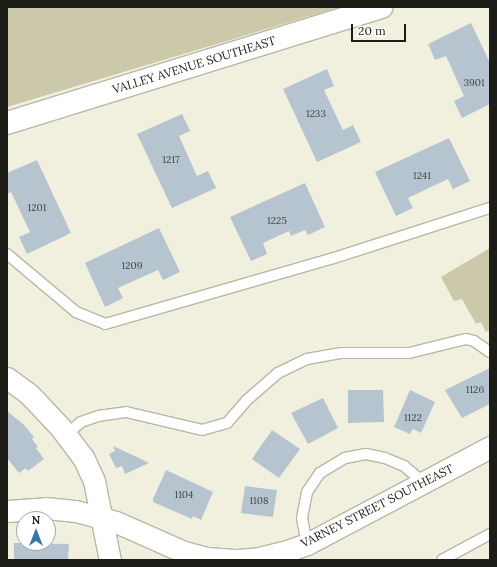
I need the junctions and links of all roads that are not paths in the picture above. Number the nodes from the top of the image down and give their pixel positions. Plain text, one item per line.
1 (381, 7) edge
2 (7, 123) edge
3 (490, 208) edge
4 (7, 254) edge
5 (490, 352) edge
6 (7, 378) edge
7 (66, 435) junction
8 (490, 447) edge
9 (423, 482) junction
10 (7, 511) edge
11 (102, 518) junction
12 (490, 534) edge
13 (307, 544) junction
14 (176, 556) edge
15 (110, 560) edge
16 (442, 560) edge

1 - 2 street, VALLEY AVENUE SOUTHEAST
3 - 4 lane
5 - 7 lane
6 - 7 street
7 - 11 street
8 - 9 street, VARNEY STREET SOUTHEAST
9 - 13 street, VARNEY STREET SOUTHEAST
9 - 13 lane
10 - 11 street, VARNEY STREET SOUTHEAST
11 - 14 street, VARNEY STREET SOUTHEAST
11 - 15 street
12 - 16 lane
13 - 14 street, VARNEY STREET SOUTHEAST

